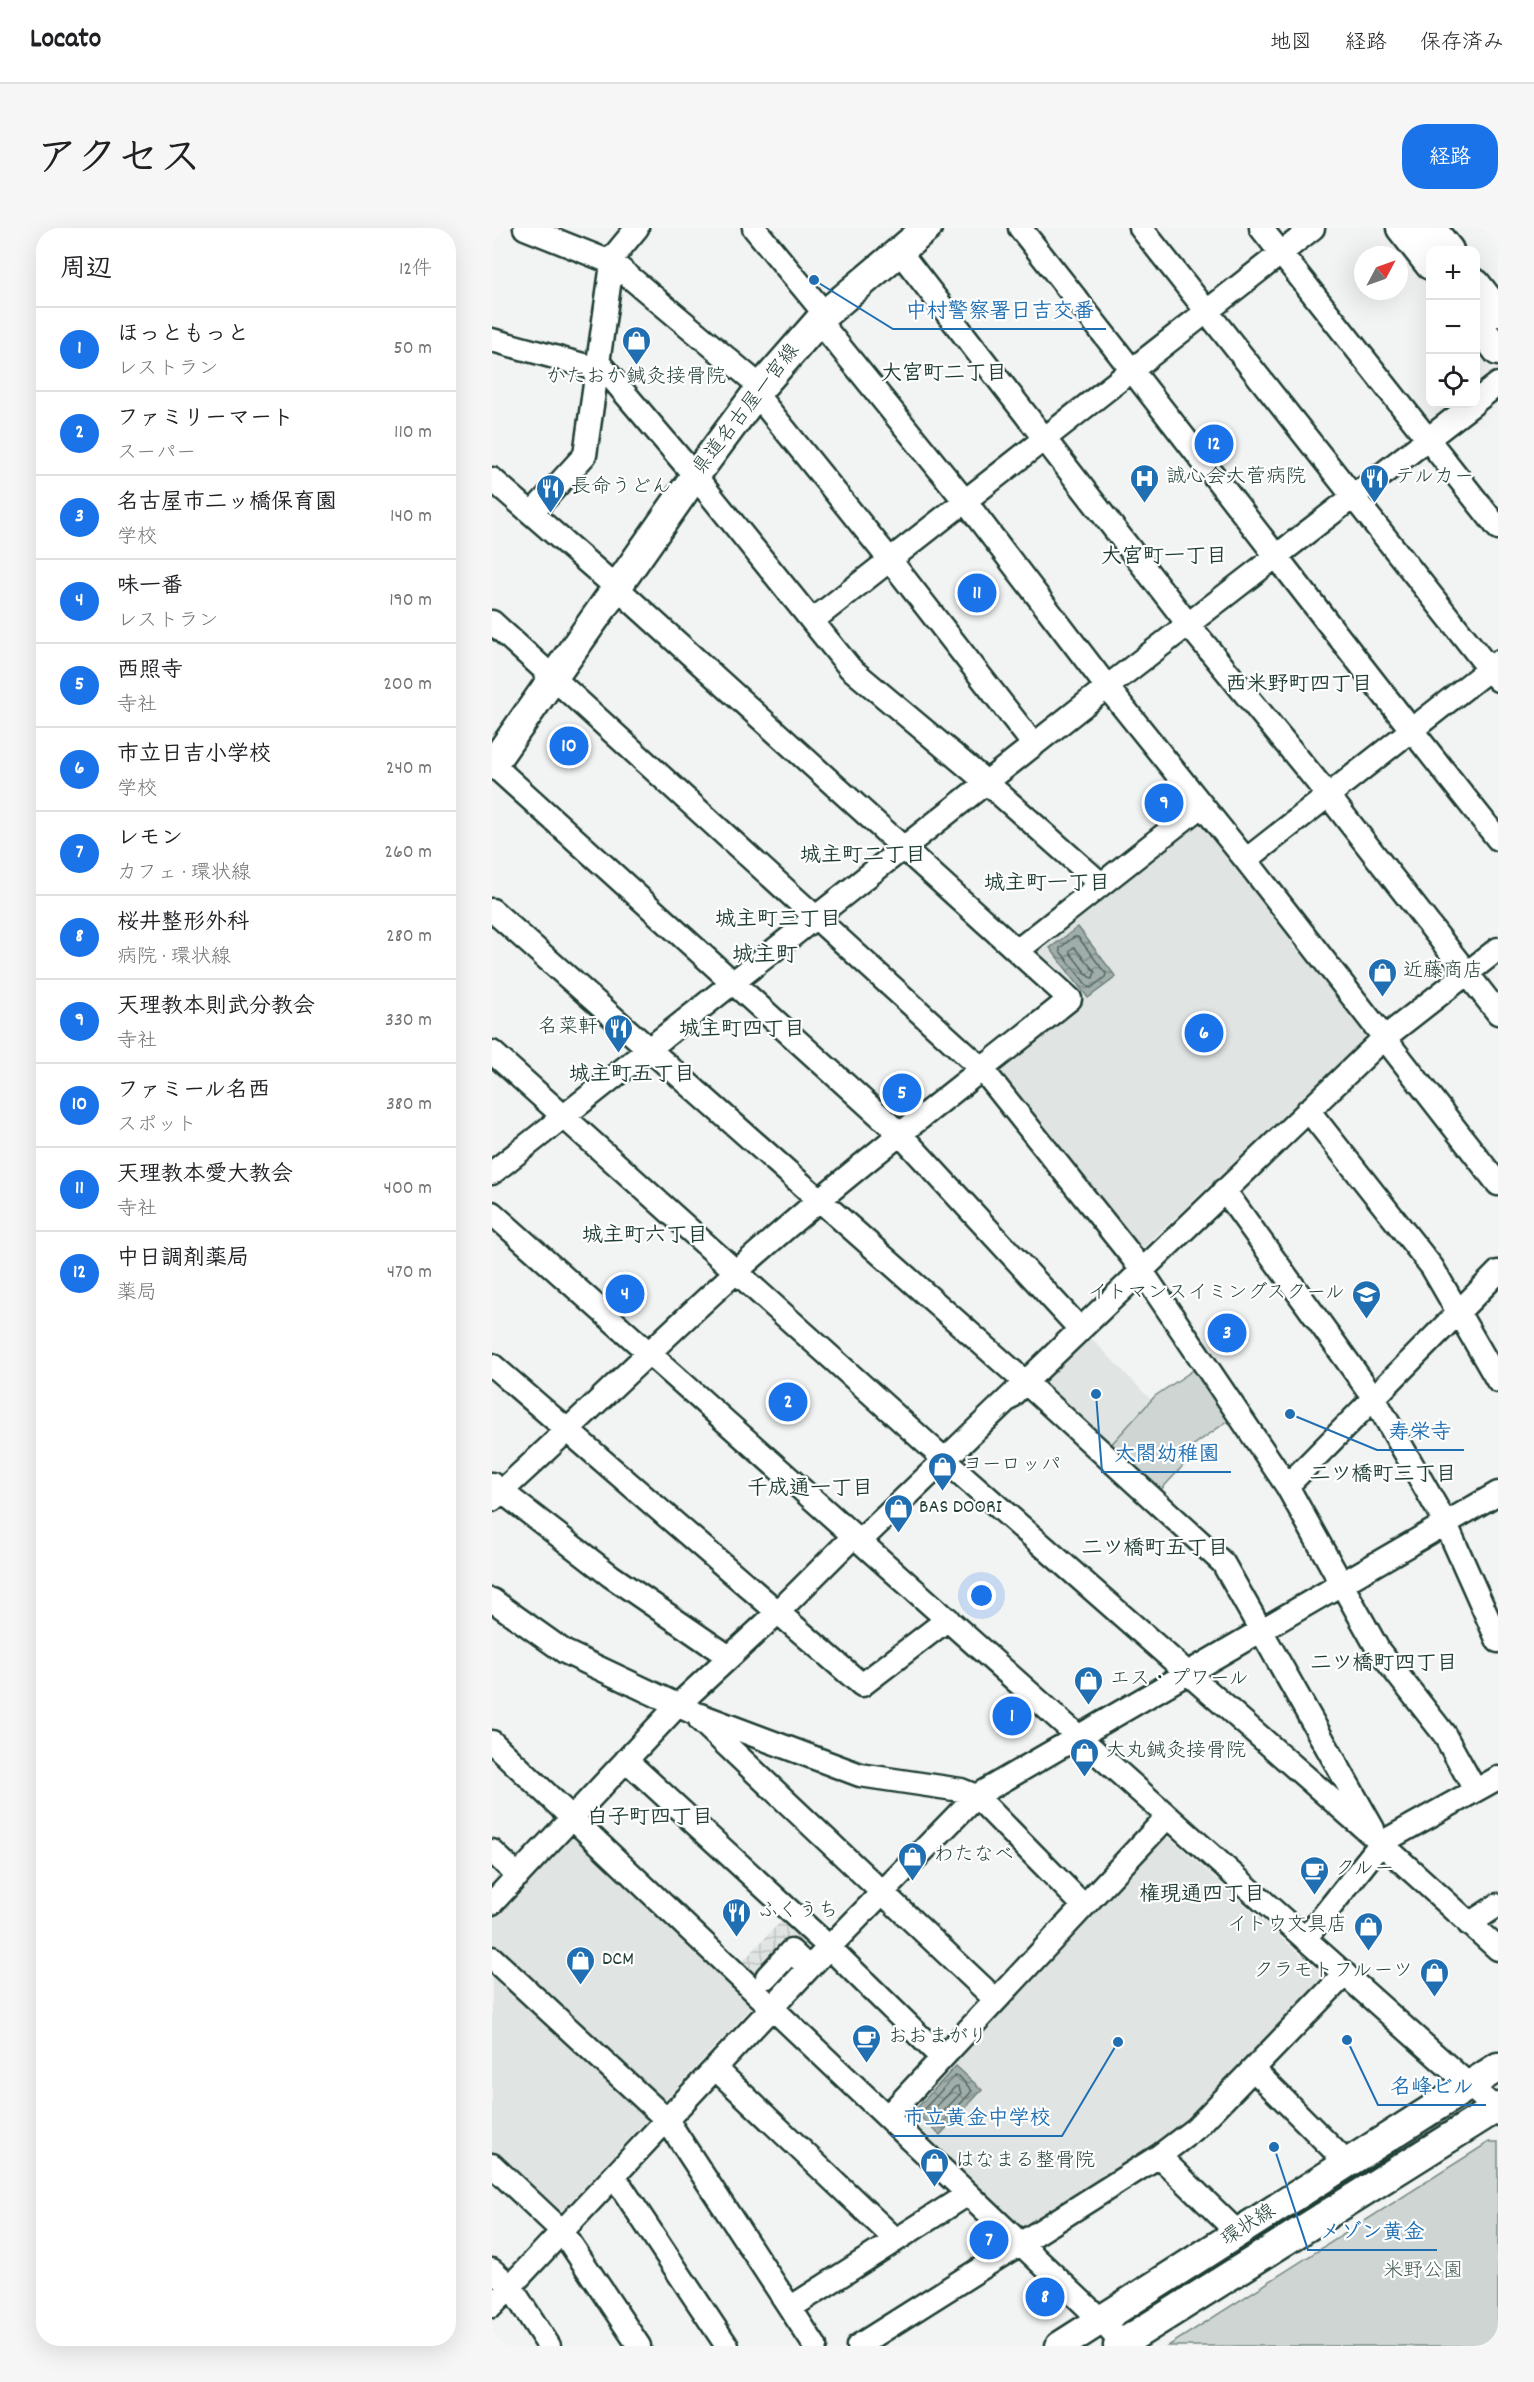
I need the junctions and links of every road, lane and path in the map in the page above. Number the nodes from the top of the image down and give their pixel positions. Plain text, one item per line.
1 (525, 228) edge
2 (637, 228) edge
3 (754, 228) edge
4 (927, 228) edge
5 (1020, 228) edge
6 (1141, 228) edge
7 (1261, 228) edge
8 (1313, 228) edge
9 (1401, 228) edge
10 (1431, 228) edge
11 (1446, 246) edge
12 (899, 251) junction
13 (1281, 253) junction
14 (1426, 259) edge
15 (613, 263) junction
16 (1480, 289) edge
17 (1206, 312) junction
18 (1498, 312) edge
19 (822, 318) junction
20 (1480, 327) edge
21 (492, 340) edge
22 (1498, 351) edge
23 (598, 366) junction
24 (1133, 369) junction
25 (1498, 384) edge
26 (758, 390) junction
27 (1480, 398) edge
28 (1467, 408) edge
29 (1045, 438) junction
30 (1428, 439) junction
31 (695, 476) junction
32 (492, 479) edge
33 (1352, 497) junction
34 (965, 501) junction
35 (532, 513) junction
36 (1498, 528) edge
37 (1277, 555) junction
38 (890, 560) junction
39 (617, 588) junction
40 (812, 621) junction
41 (492, 622) edge
42 (1188, 624) junction
43 (1495, 670) edge
44 (553, 678) junction
45 (1107, 687) junction
46 (1411, 730) junction
47 (1034, 745) junction
48 (492, 765) edge
49 (986, 782) junction
50 (1328, 795) junction
51 (1202, 805) junction
52 (1498, 839) edge
53 (902, 849) junction
54 (1246, 860) junction
55 (1101, 884) junction
56 (492, 910) edge
57 (815, 918) junction
58 (1498, 949) edge
59 (1017, 951) junction
60 (1467, 973) junction
61 (733, 984) junction
62 (1498, 1013) edge
63 (1384, 1038) junction
64 (649, 1051) junction
65 (492, 1052) edge
66 (982, 1069) junction
67 (1308, 1110) junction
68 (565, 1117) junction
69 (900, 1134) junction
70 (492, 1173) edge
71 (1498, 1184) edge
72 (1224, 1190) junction
73 (818, 1201) junction
74 (492, 1213) edge
75 (1142, 1270) junction
76 (736, 1272) junction
77 (1498, 1272) edge
78 (1458, 1311) junction
79 (1080, 1329) junction
80 (649, 1354) junction
81 (492, 1365) edge
82 (1498, 1380) edge
83 (1025, 1383) junction
84 (1374, 1398) junction
85 (567, 1432) junction
86 (945, 1460) junction
87 (1287, 1486) junction
88 (495, 1492) edge
89 (1498, 1493) edge
90 (1446, 1524) junction
91 (857, 1539) junction
92 (1342, 1584) junction
93 (492, 1600) edge
94 (777, 1613) junction
95 (948, 1620) junction
96 (1262, 1630) junction
97 (1498, 1641) edge
98 (729, 1657) junction
99 (1186, 1674) junction
100 (685, 1709) junction
101 (1080, 1737) junction
102 (492, 1742) edge
103 (626, 1760) junction
104 (1498, 1778) edge
105 (1475, 1790) junction
106 (976, 1796) junction
107 (1168, 1816) junction
108 (571, 1818) junction
109 (1381, 1843) junction
110 (492, 1851) edge
111 (518, 1876) junction
112 (881, 1893) junction
113 (492, 1903) edge
114 (1498, 1905) edge
115 (1084, 1906) junction
116 (1469, 1924) junction
117 (1305, 1939) junction
118 (829, 1947) junction
119 (1498, 1949) edge
120 (492, 1958) edge
121 (809, 1968) junction
122 (1345, 1974) junction
123 (767, 1977) dead end
124 (996, 2000) junction
125 (772, 2008) junction
126 (942, 2058) junction
127 (1498, 2067) edge
128 (715, 2068) junction
129 (1254, 2070) junction
130 (1469, 2085) junction
131 (1497, 2108) edge
132 (887, 2117) junction
133 (667, 2120) junction
134 (1159, 2156) junction
135 (1347, 2163) junction
136 (492, 2165) edge
137 (614, 2176) junction
138 (968, 2194) junction
139 (562, 2231) junction
140 (1238, 2233) junction
141 (895, 2240) junction
142 (1020, 2244) junction
143 (492, 2270) edge
144 (510, 2286) junction
145 (492, 2306) edge
146 (790, 2308) junction
147 (1101, 2320) junction
148 (1121, 2345) edge
149 (549, 2346) edge
150 (639, 2346) edge
151 (727, 2346) edge
152 (815, 2346) edge
153 (858, 2346) edge
154 (1060, 2346) edge

1 - 15 street
2 - 15 street
3 - 19 street
4 - 12 main road, 県道名古屋一宮線
5 - 24 street
6 - 17 street
7 - 13 street
8 - 13 street
9 - 14 main road
10 - 11 main road
12 - 19 main road, 県道名古屋一宮線
12 - 29 street
13 - 17 street
13 - 30 street
15 - 23 street
15 - 26 street
16 - 18 main road
17 - 24 street
17 - 33 street
19 - 26 main road, 県道名古屋一宮線
19 - 34 street
20 - 22 main road
21 - 23 street
23 - 31 street
23 - 35 street
24 - 29 street
24 - 37 street
25 - 27 street
26 - 31 main road, 県道名古屋一宮線
26 - 38 street
28 - 30 street
29 - 34 street
29 - 42 street
30 - 33 street
30 - 36 street
31 - 39 main road, 県道名古屋一宮線
31 - 40 street
32 - 35 street
33 - 37 street
33 - 43 street
34 - 38 street
34 - 45 street
35 - 39 street
37 - 42 street
37 - 46 street
38 - 40 street
38 - 47 street
39 - 44 main road, 県道名古屋一宮線
39 - 53 street
40 - 49 street
41 - 44 street
42 - 45 street
42 - 50 street
43 - 46 street
44 - 48 main road, 県道名古屋一宮線
44 - 57 street
45 - 47 street
45 - 51 street
46 - 50 street
46 - 52 street
47 - 49 street
48 - 61 street
49 - 53 street
49 - 55 street
50 - 54 street
50 - 60 street
51 - 54 street
51 - 55 street
53 - 57 street
53 - 59 street
54 - 63 street
55 - 59 street
56 - 64 street
57 - 61 street
57 - 66 street
58 - 60 street
59 - 66 street
60 - 62 street
60 - 63 street
61 - 64 street
61 - 69 street
63 - 67 street
63 - 71 street
64 - 68 street
64 - 73 street
65 - 68 street
66 - 69 street
66 - 75 street
67 - 72 street
67 - 78 street
68 - 70 street
68 - 76 street
69 - 73 street
69 - 79 street
72 - 75 street
72 - 84 street
73 - 76 street
73 - 83 street
74 - 80 street
75 - 79 street
75 - 87 street
76 - 80 street
76 - 86 street
77 - 78 street
78 - 82 street
78 - 84 street
79 - 83 street
80 - 85 street
80 - 91 street
81 - 85 street
83 - 86 street
83 - 96 street
84 - 87 street
84 - 90 street
85 - 88 street
85 - 94 street
86 - 91 street
86 - 99 street
87 - 92 street
88 - 98 street
89 - 90 street
90 - 92 street
90 - 97 street
91 - 94 street
91 - 95 street
92 - 96 street
92 - 105 street
93 - 100 street
94 - 95 street
94 - 98 street
95 - 101 street
96 - 99 street
96 - 109 street
98 - 100 street
99 - 101 street
99 - 109 street
100 - 103 street
100 - 106 street
100 - 112 street
101 - 106 street
101 - 107 street
102 - 108 street
103 - 108 street
103 - 118 street
104 - 105 street
105 - 109 street
106 - 112 street
106 - 115 street
107 - 115 street
107 - 117 street
108 - 111 street
108 - 125 street
109 - 116 street
109 - 117 street
110 - 111 street
111 - 113 street
112 - 118 street
112 - 124 street
114 - 116 street
115 - 124 street
116 - 119 street
117 - 122 street
118 - 121 street
118 - 126 street
120 - 133 street
121 - 123 street
121 - 125 street
122 - 129 street
122 - 130 street
124 - 126 street
125 - 128 street
125 - 132 street
126 - 132 street
127 - 130 main road, 環状線
128 - 133 street
128 - 141 street
129 - 134 street
129 - 135 street
130 - 131 street
130 - 135 main road, 環状線
131 - 148 main road, 環状線
132 - 138 street
133 - 137 street
133 - 146 street
134 - 140 street
134 - 142 street
135 - 140 main road, 環状線
136 - 139 street
137 - 139 street
137 - 151 street
138 - 141 street
138 - 142 street
139 - 144 street
139 - 150 street
140 - 147 main road, 環状線
141 - 146 street
142 - 147 street
142 - 153 street
143 - 144 street
144 - 145 street
144 - 149 street
146 - 152 street
147 - 148 street
147 - 154 main road, 環状線

